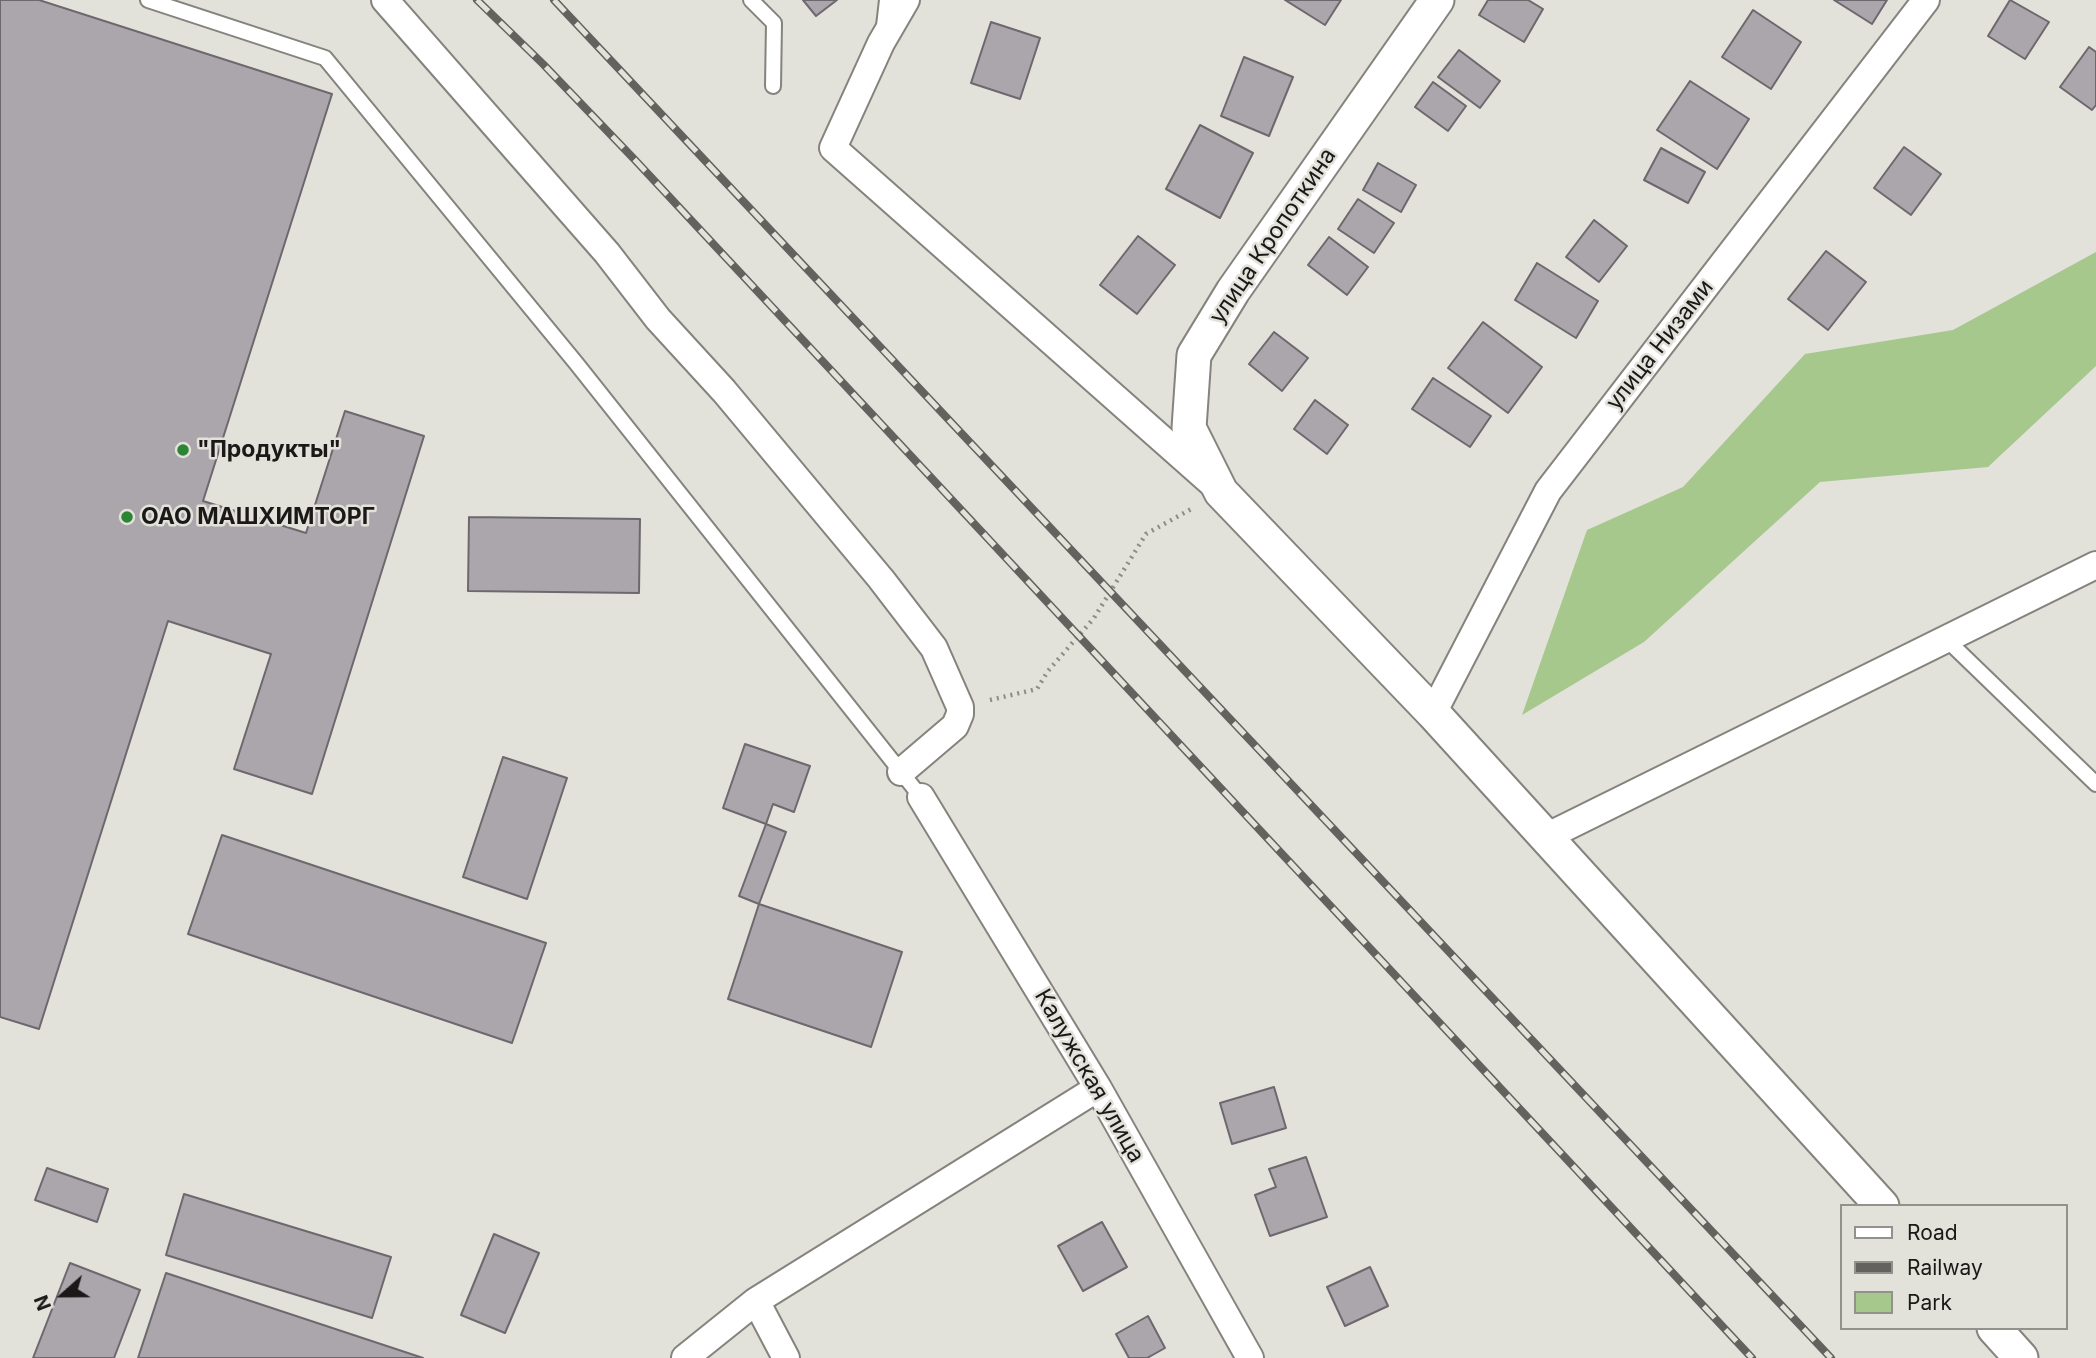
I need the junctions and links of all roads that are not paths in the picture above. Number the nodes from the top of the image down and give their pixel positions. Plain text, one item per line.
1 (149, 0) edge
2 (385, 0) edge
3 (751, 0) edge
4 (887, 0) edge
5 (906, 0) edge
6 (1437, 0) edge
7 (1926, 0) edge
8 (881, 43) junction
9 (773, 86) dead end
10 (1221, 492) junction
11 (2096, 565) edge
12 (1946, 639) junction
13 (1433, 713) junction
14 (901, 772) junction
15 (2096, 784) edge
16 (921, 797) joint
17 (1546, 837) junction
18 (1098, 1088) junction
19 (1880, 1204) edge
20 (756, 1301) junction
21 (1996, 1330) edge
22 (685, 1358) edge
23 (786, 1358) edge
24 (1250, 1358) edge
25 (2021, 1358) edge

1 - 14 lane
2 - 14 street
3 - 9 lane
4 - 8 lane
5 - 8 street
6 - 10 street, улица Кропоткина
7 - 13 street, улица Низами
8 - 10 street
10 - 13 street, улица Кропоткина
11 - 12 street
12 - 15 lane
12 - 17 street
13 - 17 street, улица Кропоткина
14 - 16 lane
16 - 18 street, Калужская улица
17 - 19 street, улица Кропоткина
18 - 20 street
18 - 24 street, Калужская улица
20 - 22 street
20 - 23 street
21 - 25 street

